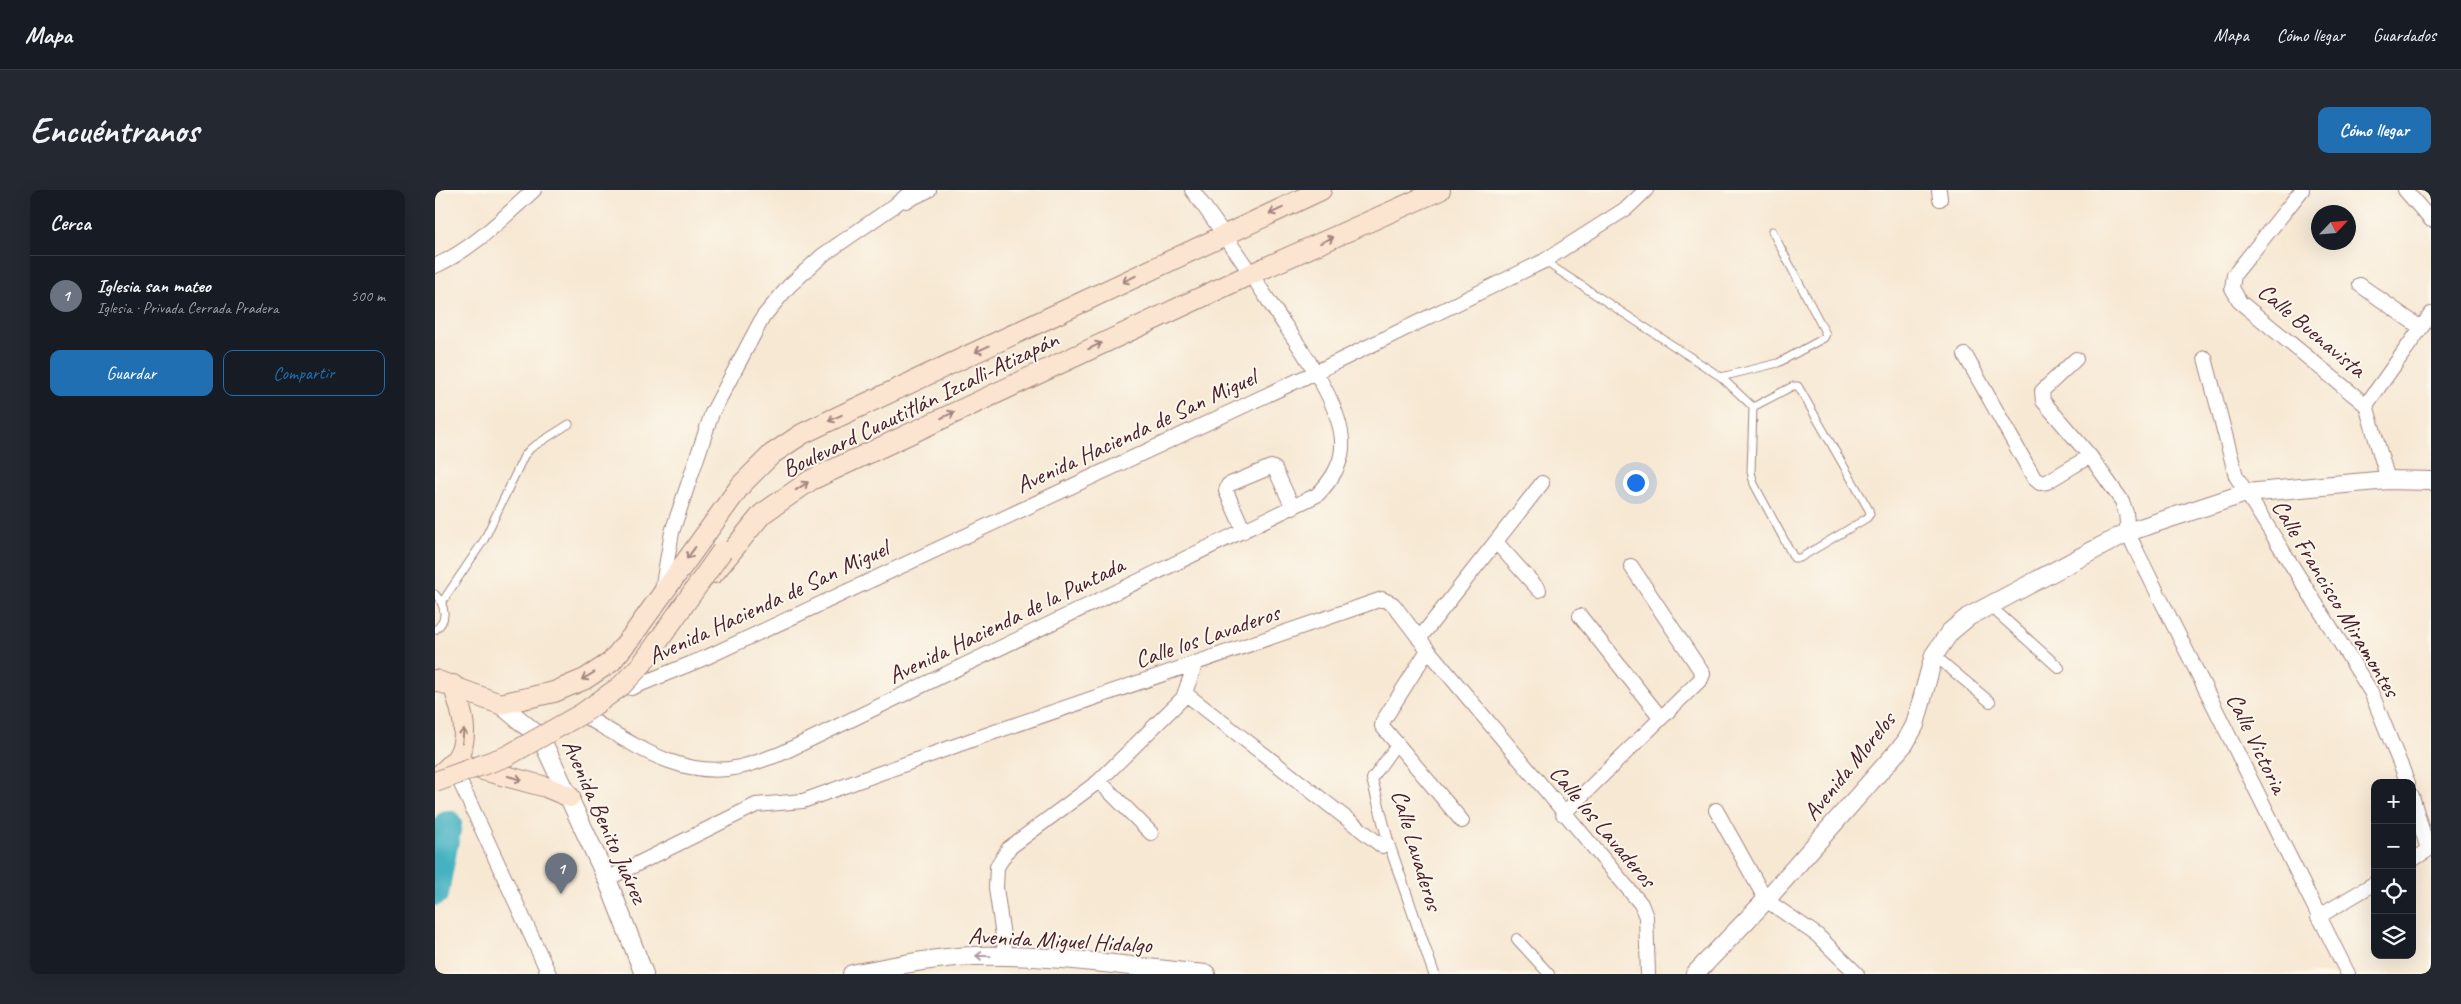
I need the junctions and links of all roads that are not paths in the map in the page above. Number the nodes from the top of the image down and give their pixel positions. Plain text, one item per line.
1 (534, 190) edge
2 (913, 190) edge
3 (929, 190) edge
4 (1192, 190) edge
5 (1321, 190) edge
6 (1440, 190) edge
7 (1646, 190) edge
8 (2302, 190) edge
9 (2405, 190) edge
10 (894, 206) junction
11 (2431, 220) edge
12 (1772, 231) dead end
13 (1225, 235) junction
14 (1544, 261) junction
15 (435, 266) edge
16 (1251, 274) junction
17 (2360, 285) dead end
18 (2431, 314) edge
19 (2421, 328) junction
20 (1965, 355) dead end
21 (2205, 358) dead end
22 (2077, 359) dead end
23 (1316, 372) junction
24 (1721, 377) junction
25 (2366, 405) junction
26 (1753, 407) junction
27 (569, 424) dead end
28 (2090, 456) junction
29 (2388, 480) junction
30 (2431, 481) edge
31 (1542, 483) dead end
32 (741, 485) junction
33 (2246, 493) junction
34 (1293, 508) junction
35 (762, 514) junction
36 (1244, 531) junction
37 (2128, 532) junction
38 (1496, 542) junction
39 (718, 548) junction
40 (1631, 566) dead end
41 (1539, 590) dead end
42 (662, 593) junction
43 (435, 594) edge
44 (442, 602) junction
45 (1989, 605) junction
46 (1580, 616) dead end
47 (435, 630) edge
48 (1423, 644) junction
49 (1934, 655) junction
50 (1195, 665) junction
51 (2059, 668) dead end
52 (444, 683) edge
53 (631, 688) junction
54 (1186, 694) junction
55 (1990, 702) dead end
56 (500, 704) junction
57 (587, 717) junction
58 (1661, 718) junction
59 (541, 738) junction
60 (1397, 744) junction
61 (444, 774) edge
62 (2406, 779) edge
63 (1099, 781) junction
64 (570, 797) junction
65 (2416, 808) edge
66 (1716, 810) dead end
67 (1563, 814) junction
68 (1462, 821) dead end
69 (1151, 833) dead end
70 (1382, 846) dead end
71 (2430, 852) edge
72 (2416, 858) edge
73 (607, 879) junction
74 (2371, 885) edge
75 (1766, 900) junction
76 (2318, 917) junction
77 (1517, 939) dead end
78 (1006, 957) junction
79 (908, 969) edge
80 (549, 974) edge
81 (644, 974) edge
82 (852, 974) edge
83 (1206, 974) edge
84 (1434, 974) edge
85 (1549, 974) edge
86 (1648, 974) edge
87 (1695, 974) edge
88 (1857, 974) edge
89 (2348, 974) edge

1 - 15 street
2 - 10 street
3 - 10 street
4 - 13 street, Avenida Hacienda de la Puntada
5 -> 13 main road, Boulevard Cuautitlán Izcalli-Atizapán
16 -> 6 main road, Boulevard Cuautitlán Izcalli-Atizapán
7 - 14 street, Avenida Hacienda de San Miguel
8 - 25 street, Calle Buenavista
9 - 11 street
10 - 42 street
12 - 24 lane
13 - 16 street, Avenida Hacienda de la Puntada
13 -> 32 main road, Boulevard Cuautitlán Izcalli-Atizapán
14 - 23 street, Avenida Hacienda de San Miguel
14 - 24 lane
16 - 23 street, Avenida Hacienda de la Puntada
35 -> 16 main road, Boulevard Cuautitlán Izcalli-Atizapán
17 - 19 street
18 - 19 street
19 - 25 street
20 - 28 street
21 - 33 street, Calle Francisco Miramontes
22 - 28 street, Calle Victoria
23 - 34 street, Avenida Hacienda de la Puntada
23 - 53 street, Avenida Hacienda de San Miguel
24 - 26 lane
25 - 29 street
26 - 26 lane
27 - 44 lane
28 - 37 street, Calle Victoria
29 - 30 street, Avenida Morelos
29 - 33 street, Avenida Morelos
31 - 38 street
32 - 39 main road
32 -> 42 main road, Boulevard Cuautitlán Izcalli-Atizapán
33 - 37 street, Avenida Morelos
33 - 62 street, Calle Francisco Miramontes
34 - 36 street, Avenida Hacienda de la Puntada
34 - 36 street
35 - 39 main road
35 - 53 main road, Boulevard Cuautitlán Izcalli-Atizapán
36 - 57 street, Avenida Hacienda de la Puntada
37 - 45 street, Avenida Morelos
37 - 76 street, Calle Victoria
38 - 41 street
38 - 48 street
39 - 61 main road
40 - 58 street
42 -> 56 main road, Boulevard Cuautitlán Izcalli-Atizapán
43 - 44 lane
44 - 47 lane
45 - 49 street, Avenida Morelos
45 - 51 street
46 - 58 street
48 - 50 street, Calle los Lavaderos
48 - 60 street
48 - 67 street, Calle los Lavaderos
49 - 55 street
49 - 75 street, Avenida Morelos
50 - 54 street
50 - 73 street, Calle los Lavaderos
52 - 56 main road
61 -> 52 main road
53 - 57 main road, Boulevard Cuautitlán Izcalli-Atizapán
54 - 63 street
54 - 70 street
56 - 59 street, Avenida Benito Juárez
57 - 59 main road, Boulevard Cuautitlán Izcalli-Atizapán
58 - 67 street
59 - 61 main road, Boulevard Cuautitlán Izcalli-Atizapán
59 - 64 street, Avenida Benito Juárez
60 - 68 street
60 - 84 street, Calle Lavaderos
61 -> 64 main road
61 - 80 street
63 - 69 street
63 - 78 street
64 - 73 street, Avenida Benito Juárez
65 - 71 street
66 - 75 street
67 - 86 street, Calle los Lavaderos
71 - 72 street
73 - 81 street, Avenida Benito Juárez
74 - 76 street
75 - 87 street, Avenida Morelos
75 - 88 street
76 - 89 street, Calle Victoria
77 - 85 street
78 -> 79 street, Avenida Miguel Hidalgo
78 - 83 street, Avenida Miguel Hidalgo
79 - 82 street, Avenida Miguel Hidalgo

